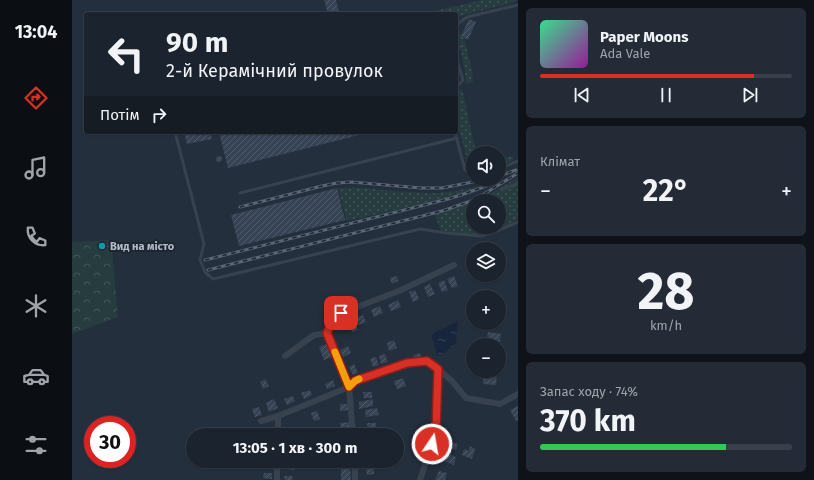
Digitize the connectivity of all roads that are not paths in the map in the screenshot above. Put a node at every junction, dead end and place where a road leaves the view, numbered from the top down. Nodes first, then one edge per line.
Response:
1 (518, 5) edge
2 (458, 25) edge
3 (458, 63) edge
4 (458, 86) edge
5 (176, 134) edge
6 (456, 134) edge
7 (457, 138) junction
8 (518, 161) edge
9 (506, 166) edge
10 (466, 171) edge
11 (518, 184) edge
12 (501, 189) dead end
13 (240, 193) dead end
14 (518, 222) edge
15 (454, 265) dead end
16 (327, 333) junction
17 (284, 356) dead end
18 (438, 369) junction
19 (349, 387) junction
20 (518, 394) edge
21 (278, 416) junction
22 (261, 421) dead end
23 (278, 428) edge
24 (352, 428) edge
25 (278, 468) edge
26 (355, 468) edge
27 (277, 480) edge
28 (355, 480) edge
29 (420, 480) edge

1 - 2 lane
3 - 4 lane
5 - 14 lane
6 - 7 lane
7 - 10 lane
7 - 13 lane
8 - 9 lane
11 - 12 lane
15 - 16 street
16 - 17 street
16 - 19 street
18 - 19 street
18 - 20 street
18 - 29 street
19 - 21 street
19 - 24 street
21 - 22 street
21 - 23 street
25 - 27 street
26 - 28 street

